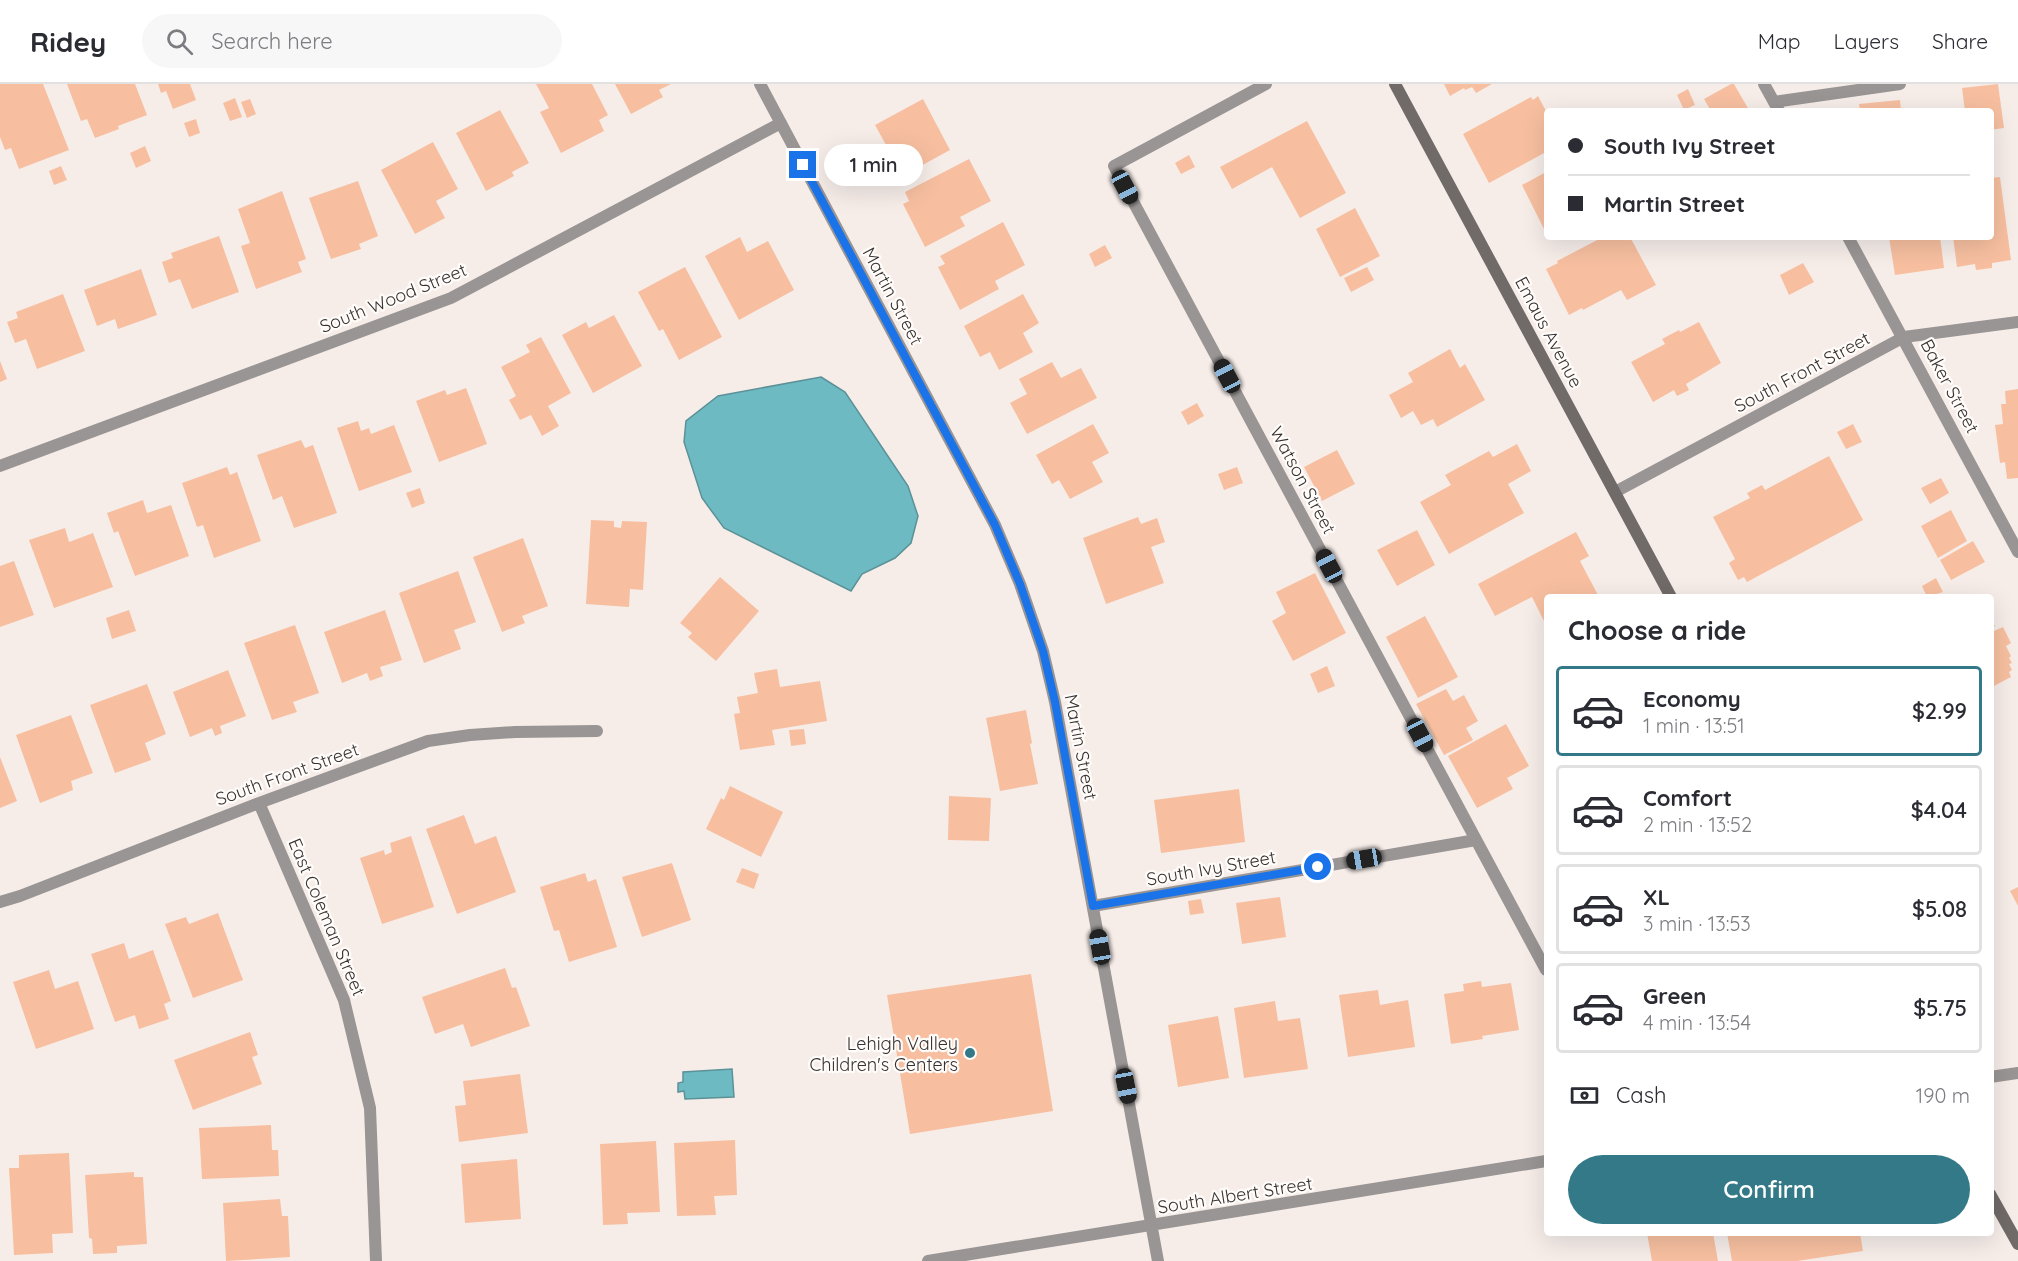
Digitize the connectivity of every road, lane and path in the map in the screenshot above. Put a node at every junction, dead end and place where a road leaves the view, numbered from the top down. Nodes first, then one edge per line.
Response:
1 (760, 84) edge
2 (1266, 84) edge
3 (1395, 84) edge
4 (1764, 84) edge
5 (1900, 84) edge
6 (1776, 106) edge
7 (781, 123) junction
8 (1850, 240) edge
9 (2018, 322) edge
10 (1904, 337) junction
11 (0, 466) edge
12 (1615, 492) junction
13 (2018, 552) edge
14 (1669, 594) edge
15 (597, 731) dead end
16 (259, 803) junction
17 (1476, 840) junction
18 (0, 902) edge
19 (1093, 906) junction
20 (1544, 966) edge
21 (2018, 1073) edge
22 (1994, 1076) edge
23 (1544, 1161) edge
24 (1994, 1201) edge
25 (1152, 1226) junction
26 (2018, 1244) edge
27 (376, 1261) edge
28 (928, 1261) edge
29 (1158, 1261) edge

1 - 7 street, Martin Street
2 - 17 street, Watson Street
3 - 12 main road, Emaus Avenue
4 - 6 street
5 - 6 street
7 - 11 street, South Wood Street
7 - 19 street, Martin Street
8 - 10 street, Baker Street
9 - 10 street, South Front Street
10 - 12 street, South Front Street
10 - 13 street, Baker Street
12 - 14 main road, Emaus Avenue
15 - 16 street, South Front Street
16 - 18 street, South Front Street
16 - 27 street, East Coleman Street
17 - 19 street, South Ivy Street
17 - 20 street, Watson Street
19 - 25 street, Martin Street
21 - 22 street
23 - 25 street, South Albert Street
24 - 26 main road
25 - 28 street, South Albert Street
25 - 29 street, Martin Street

